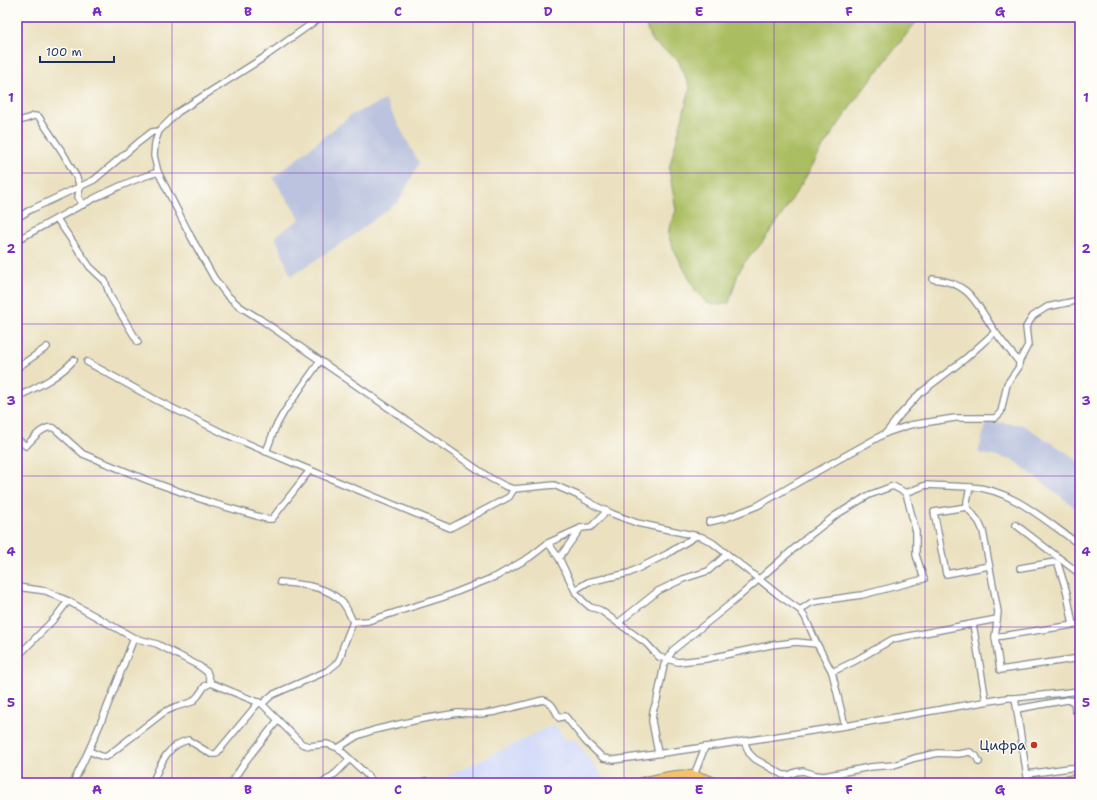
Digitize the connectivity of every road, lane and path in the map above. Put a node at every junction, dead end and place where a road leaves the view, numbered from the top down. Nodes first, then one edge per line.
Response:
1 (321, 17) edge
2 (17, 122) edge
3 (159, 131) junction
4 (158, 172) junction
5 (80, 187) junction
6 (83, 205) junction
7 (17, 218) edge
8 (57, 219) junction
9 (17, 240) edge
10 (933, 279) dead end
11 (1080, 300) edge
12 (995, 332) junction
13 (138, 342) dead end
14 (47, 347) dead end
15 (74, 360) dead end
16 (320, 361) junction
17 (87, 362) dead end
18 (1019, 362) junction
19 (17, 368) edge
20 (17, 397) edge
21 (886, 433) junction
22 (17, 439) edge
23 (266, 452) junction
24 (310, 470) junction
25 (970, 487) junction
26 (514, 488) junction
27 (906, 493) junction
28 (967, 507) junction
29 (607, 511) junction
30 (709, 522) dead end
31 (1016, 525) dead end
32 (581, 528) junction
33 (696, 536) junction
34 (548, 543) junction
35 (1080, 545) edge
36 (728, 554) junction
37 (559, 558) junction
38 (989, 566) junction
39 (1020, 568) dead end
40 (1080, 574) edge
41 (759, 580) junction
42 (280, 582) dead end
43 (17, 587) edge
44 (575, 590) junction
45 (68, 601) junction
46 (800, 610) junction
47 (998, 619) junction
48 (353, 622) junction
49 (618, 623) junction
50 (973, 624) junction
51 (1080, 624) edge
52 (1073, 625) junction
53 (995, 637) junction
54 (134, 638) junction
55 (817, 644) junction
56 (17, 657) edge
57 (1080, 658) edge
58 (667, 659) junction
59 (832, 672) junction
60 (211, 683) junction
61 (1080, 691) edge
62 (1015, 698) junction
63 (986, 701) junction
64 (261, 703) junction
65 (1017, 709) junction
66 (1075, 710) dead end
67 (278, 720) junction
68 (845, 726) junction
69 (744, 741) junction
70 (705, 747) junction
71 (338, 748) junction
72 (89, 751) junction
73 (658, 753) junction
74 (350, 759) junction
75 (979, 762) dead end
76 (1080, 772) edge
77 (691, 774) junction
78 (1027, 774) junction
79 (17, 778) edge
80 (1080, 778) edge
81 (21, 783) edge
82 (73, 783) edge
83 (152, 783) edge
84 (231, 783) edge
85 (323, 783) edge
86 (374, 783) edge
87 (638, 783) edge
88 (716, 783) edge
89 (1028, 783) edge
90 (1050, 783) edge

1 - 3 street
2 - 5 street
3 - 4 street
3 - 5 street
4 - 6 street
4 - 16 street
5 - 6 street
5 - 7 street
6 - 8 street
8 - 9 street
8 - 13 street
10 - 12 street
11 - 18 street
12 - 18 street
12 - 21 street
14 - 19 street
15 - 20 street
16 - 23 street
16 - 26 street
17 - 23 street
18 - 21 street
21 - 30 street
22 - 24 street
23 - 24 street
24 - 26 street
25 - 27 street
25 - 28 street
25 - 35 street
26 - 29 street
27 - 41 street
27 - 46 street
28 - 38 street
28 - 38 street
29 - 32 street
29 - 33 street
31 - 40 street
32 - 34 street
32 - 37 street
33 - 36 street
33 - 44 street
34 - 37 street
34 - 48 street
36 - 41 street
36 - 49 street
37 - 44 street
38 - 47 street
39 - 52 street
41 - 46 street
41 - 58 street
42 - 48 street
43 - 45 street
44 - 49 street
45 - 54 street
45 - 56 street
46 - 55 street
47 - 50 street
47 - 53 street
48 - 64 street
49 - 58 street
50 - 59 street
50 - 63 street
51 - 52 street
52 - 53 street
53 - 57 street
54 - 60 street
54 - 72 street
55 - 58 street
55 - 59 street
58 - 73 street
59 - 68 street
60 - 64 street
60 - 72 street
61 - 62 street
62 - 63 street
62 - 65 street
63 - 68 street
64 - 67 street
64 - 83 street
65 - 66 street
65 - 78 street
67 - 71 street
67 - 84 street
68 - 69 street
69 - 70 street
69 - 75 street
70 - 73 street
70 - 77 street
71 - 73 street
71 - 74 street
72 - 82 street
74 - 85 street
74 - 86 street
76 - 78 street
77 - 87 highway
77 - 88 highway
78 - 89 street
79 - 81 street
80 - 90 highway

